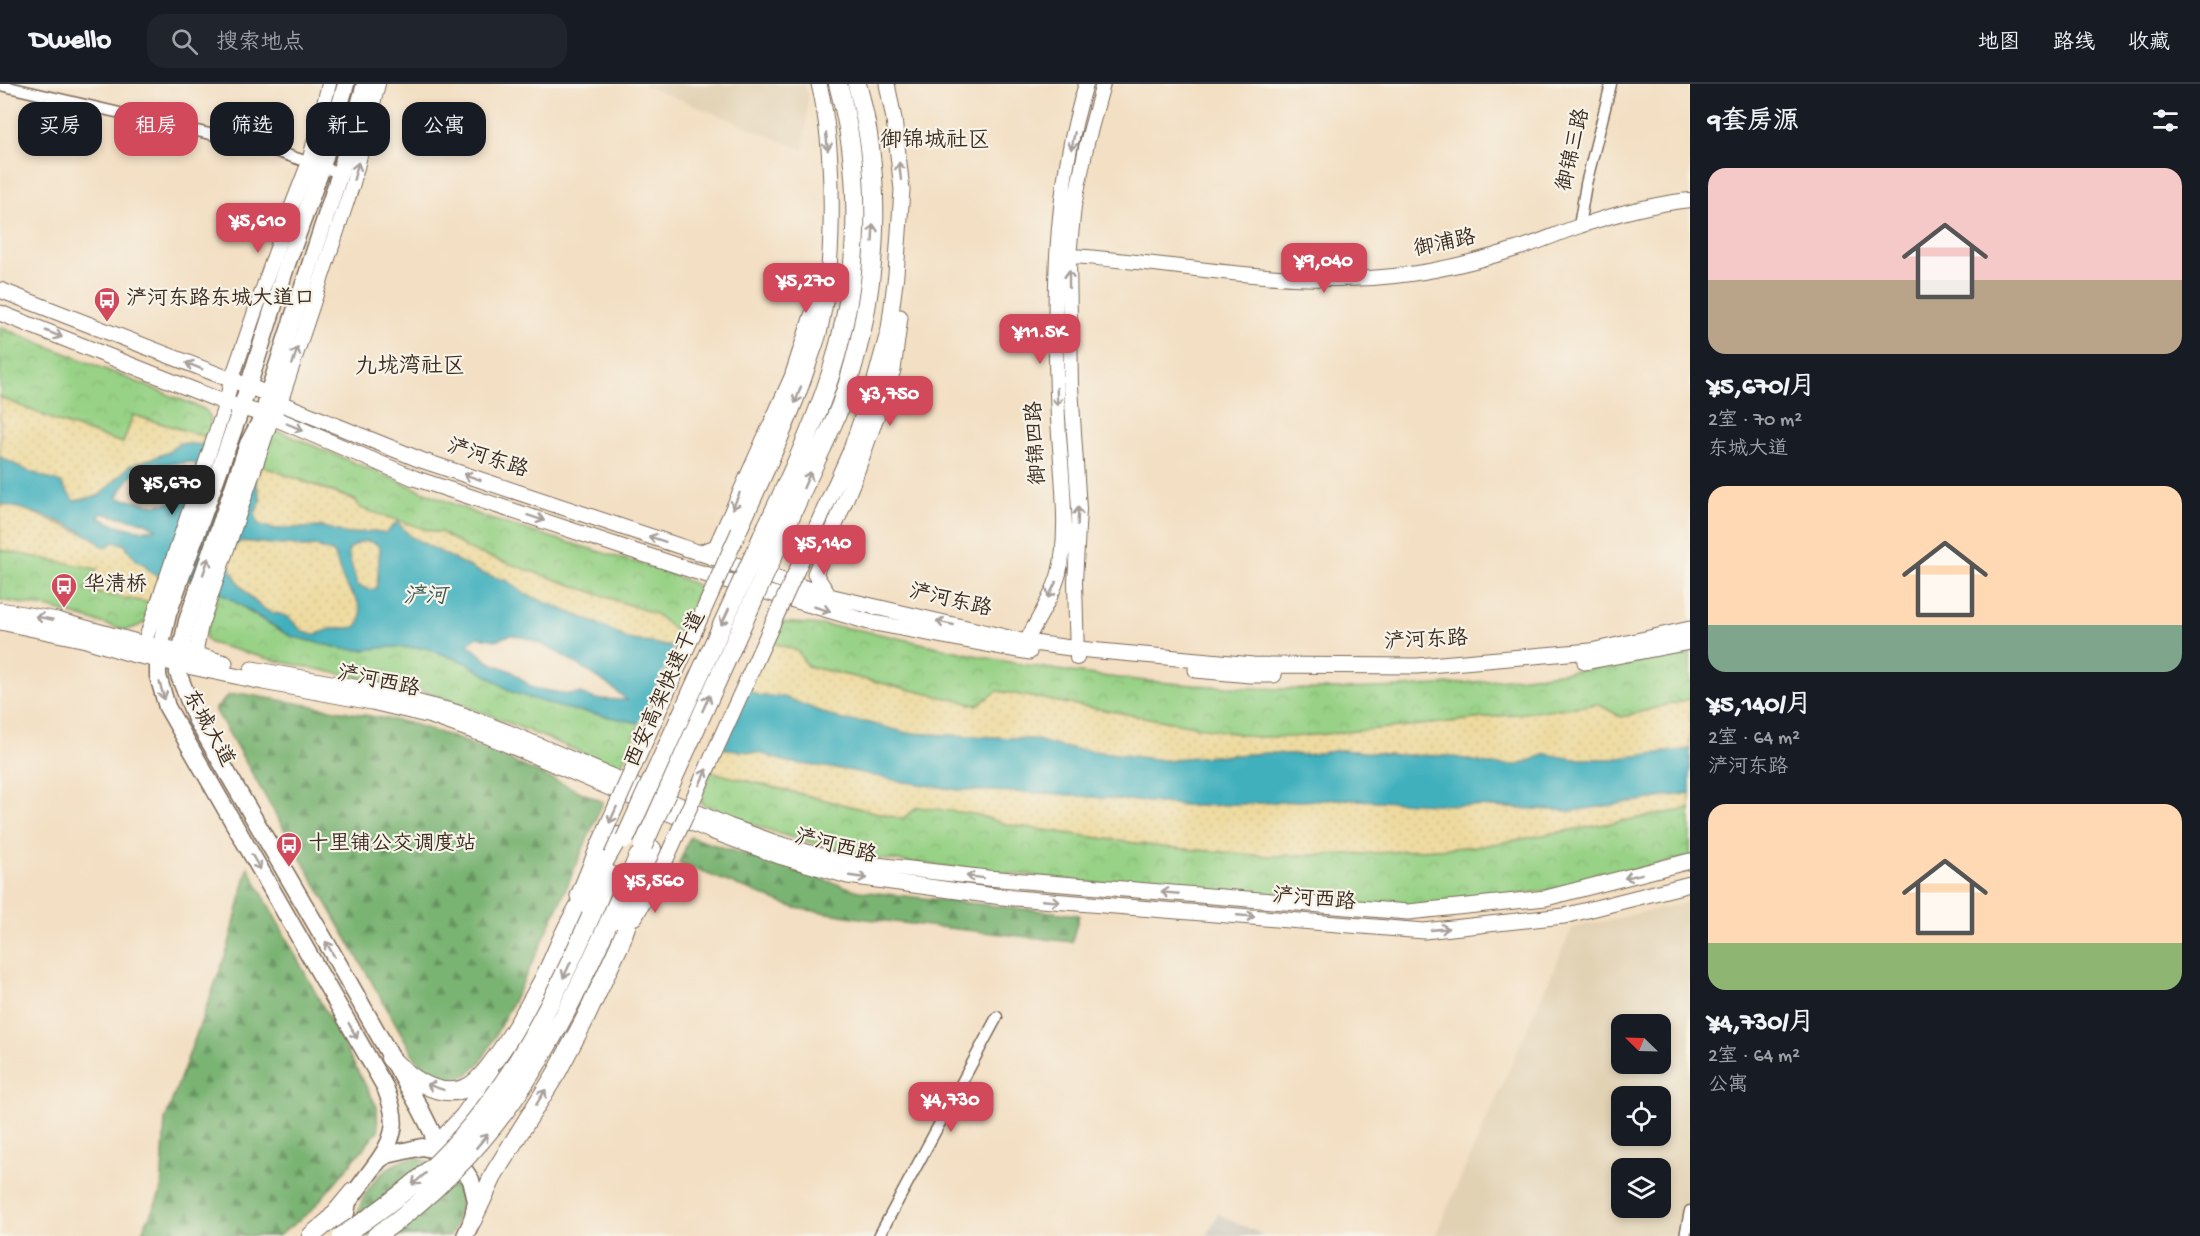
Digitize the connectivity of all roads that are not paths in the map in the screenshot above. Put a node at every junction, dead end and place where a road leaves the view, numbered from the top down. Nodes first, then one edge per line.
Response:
1 (329, 84) edge
2 (346, 84) edge
3 (365, 84) edge
4 (378, 84) edge
5 (819, 84) edge
6 (838, 84) edge
7 (857, 84) edge
8 (887, 84) edge
9 (1086, 84) edge
10 (1103, 84) edge
11 (1611, 84) edge
12 (0, 85) edge
13 (316, 165) junction
14 (340, 173) junction
15 (1690, 200) edge
16 (831, 208) junction
17 (1579, 226) junction
18 (1063, 255) junction
19 (897, 262) junction
20 (0, 290) edge
21 (0, 313) edge
22 (231, 381) junction
23 (249, 387) junction
24 (234, 404) junction
25 (271, 407) junction
26 (775, 530) junction
27 (698, 553) junction
28 (829, 596) junction
29 (0, 610) edge
30 (163, 611) junction
31 (0, 622) edge
32 (1690, 629) edge
33 (1690, 642) edge
34 (144, 644) junction
35 (1024, 646) junction
36 (160, 652) junction
37 (1077, 654) junction
38 (185, 657) junction
39 (622, 838) junction
40 (647, 848) junction
41 (1690, 861) edge
42 (1690, 884) edge
43 (568, 926) junction
44 (620, 944) junction
45 (542, 983) junction
46 (997, 1017) dead end
47 (390, 1058) junction
48 (434, 1149) junction
49 (379, 1160) junction
50 (353, 1192) junction
51 (1690, 1211) edge
52 (469, 1228) edge
53 (311, 1236) edge
54 (342, 1236) edge
55 (347, 1236) edge
56 (376, 1236) edge
57 (880, 1236) edge
58 (1685, 1236) edge

1 - 13 street
2 - 13 main road, 东城大道
3 - 14 main road, 东城大道
25 -> 4 street
5 -> 16 main road
6 - 26 highway, 西安高架快速干道
26 -> 7 highway, 西安高架快速干道
19 -> 8 main road
9 -> 18 street, 御锦四路
10 - 18 street, 御锦四路
11 - 17 street, 御锦三路
12 - 13 street
13 - 14 street
13 - 22 street
13 - 23 main road, 东城大道
14 - 25 main road, 东城大道
15 - 17 street, 御浦路
16 -> 27 main road
16 -> 43 main road, bridge
17 - 18 street, 御浦路
18 -> 35 street, 御锦四路
37 -> 18 street, 御锦四路
19 - 28 main road
44 -> 19 main road, bridge
22 -> 20 main road, 浐河东路
21 -> 24 main road, 浐河东路
22 - 23 main road, 浐河东路
22 - 24 street
23 - 24 main road, 东城大道
23 - 25 main road, 浐河东路
24 - 25 main road, 浐河东路
24 - 30 main road, 东城大道
27 -> 25 main road, 浐河东路
25 -> 35 main road, 浐河东路
38 -> 25 main road, 东城大道
26 -> 39 highway, 西安高架快速干道, bridge
40 -> 26 highway, 西安高架快速干道, bridge
27 - 28 main road, 浐河东路
35 -> 28 main road, 浐河东路
34 -> 29 main road, 浐河西路
30 - 34 street
30 - 36 main road, 东城大道
31 - 36 main road, 浐河西路
32 - 37 main road, 浐河东路
33 - 37 main road, 浐河东路
34 - 36 main road, 浐河西路
35 - 37 main road, 浐河东路
36 - 38 main road, 浐河西路
36 -> 49 main road, 东城大道
41 -> 38 main road, 浐河西路
38 -> 42 main road, 浐河西路
47 -> 38 main road, 东城大道
39 - 43 highway
39 -> 54 highway, 西安高架快速干道, bridge
40 - 44 highway
56 -> 40 highway, 西安高架快速干道, bridge
43 - 45 highway
52 -> 44 highway
45 -> 47 highway
45 - 48 highway
46 - 57 street
47 - 48 main road, 东城大道
48 - 49 main road
48 - 52 main road
49 - 50 main road, 东城大道
50 - 53 highway
50 - 55 main road
51 - 58 street

